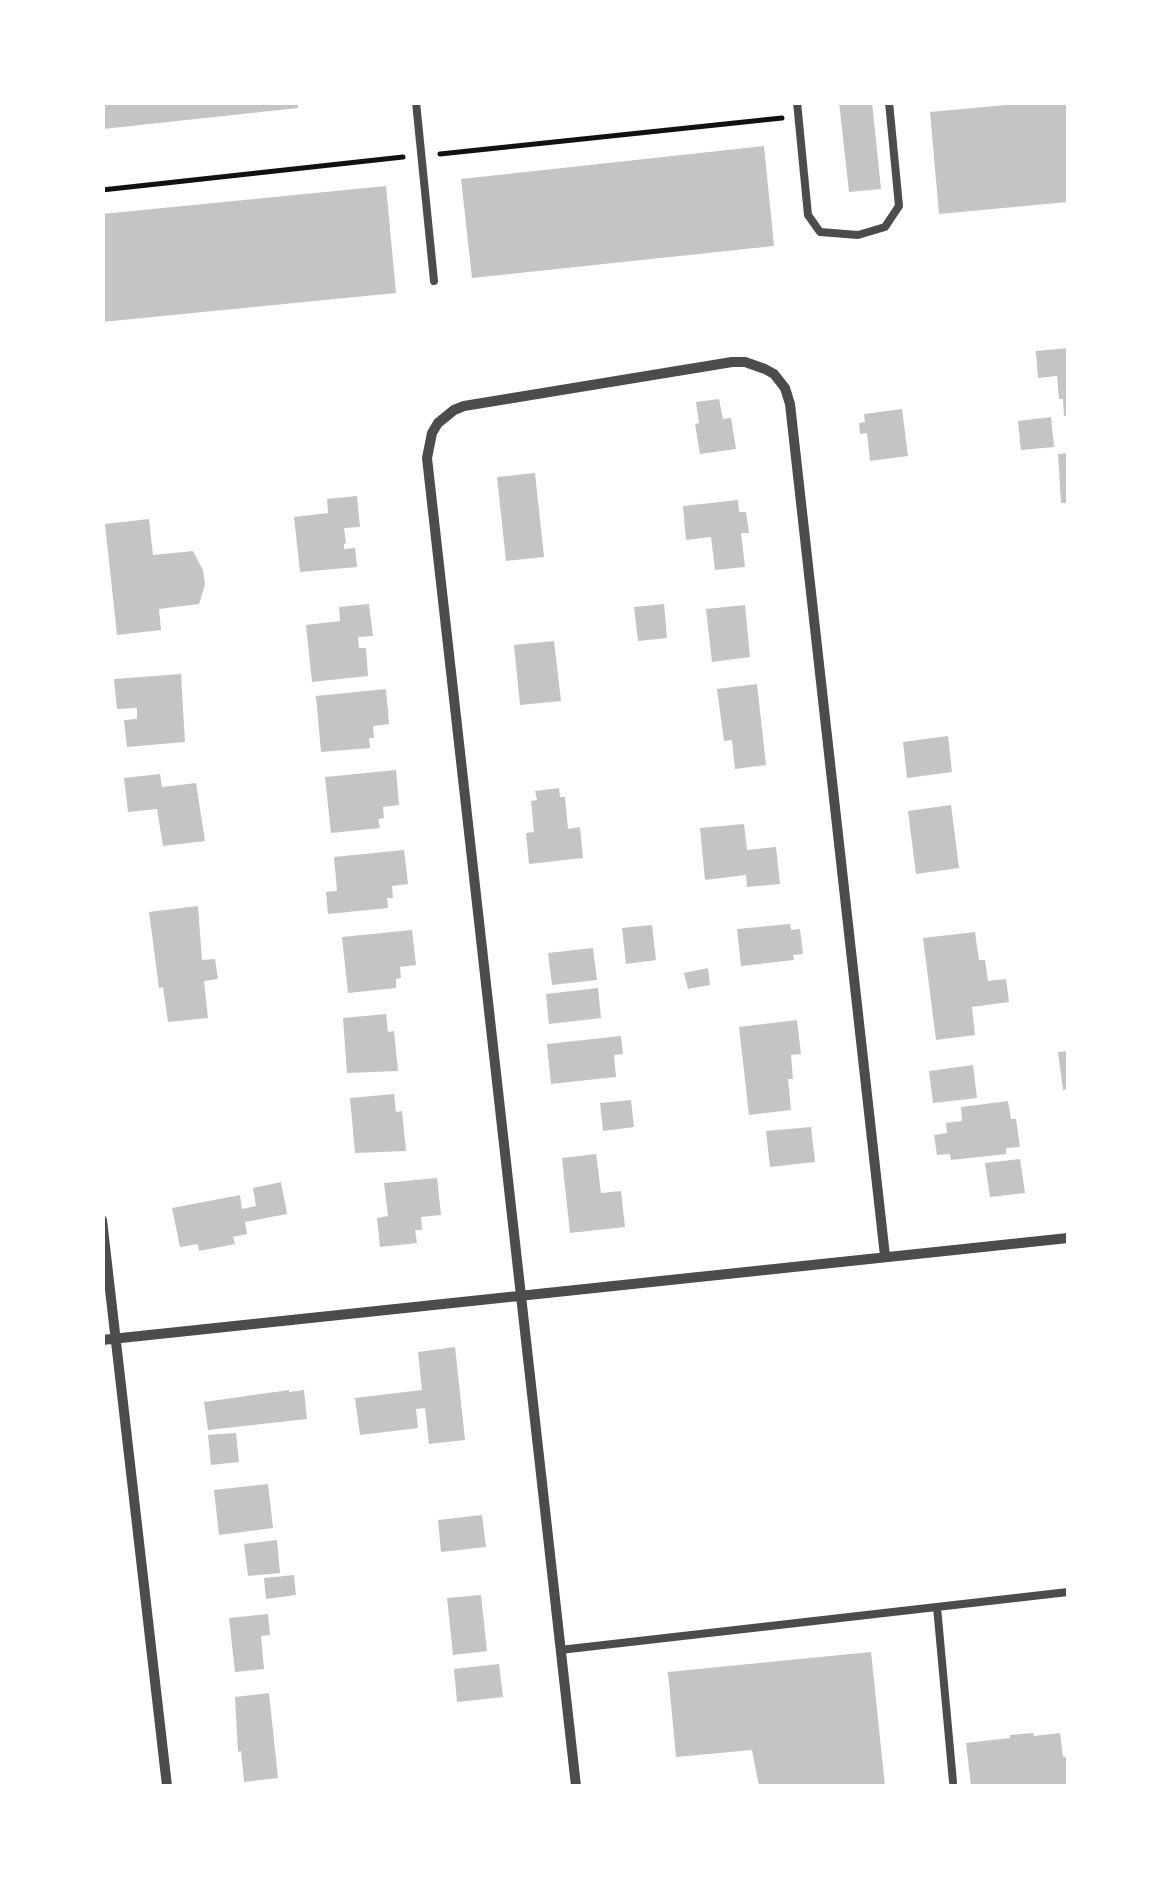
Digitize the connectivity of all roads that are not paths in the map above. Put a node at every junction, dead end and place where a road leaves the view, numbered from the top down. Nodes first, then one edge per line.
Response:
1 (416, 102) edge
2 (798, 102) edge
3 (889, 102) edge
4 (434, 281) dead end
5 (102, 1220) edge
6 (1068, 1238) edge
7 (885, 1256) junction
8 (521, 1294) junction
9 (116, 1338) junction
10 (102, 1340) edge
11 (1068, 1592) edge
12 (937, 1607) junction
13 (560, 1650) junction
14 (953, 1782) dead end
15 (167, 1786) edge
16 (576, 1786) edge

1 - 4 lane
2 - 3 lane
5 - 9 street
6 - 7 street
7 - 8 street
7 - 8 street
8 - 9 street
8 - 13 street
9 - 10 street
9 - 15 street
11 - 12 lane
12 - 13 lane
12 - 14 lane
13 - 16 street

